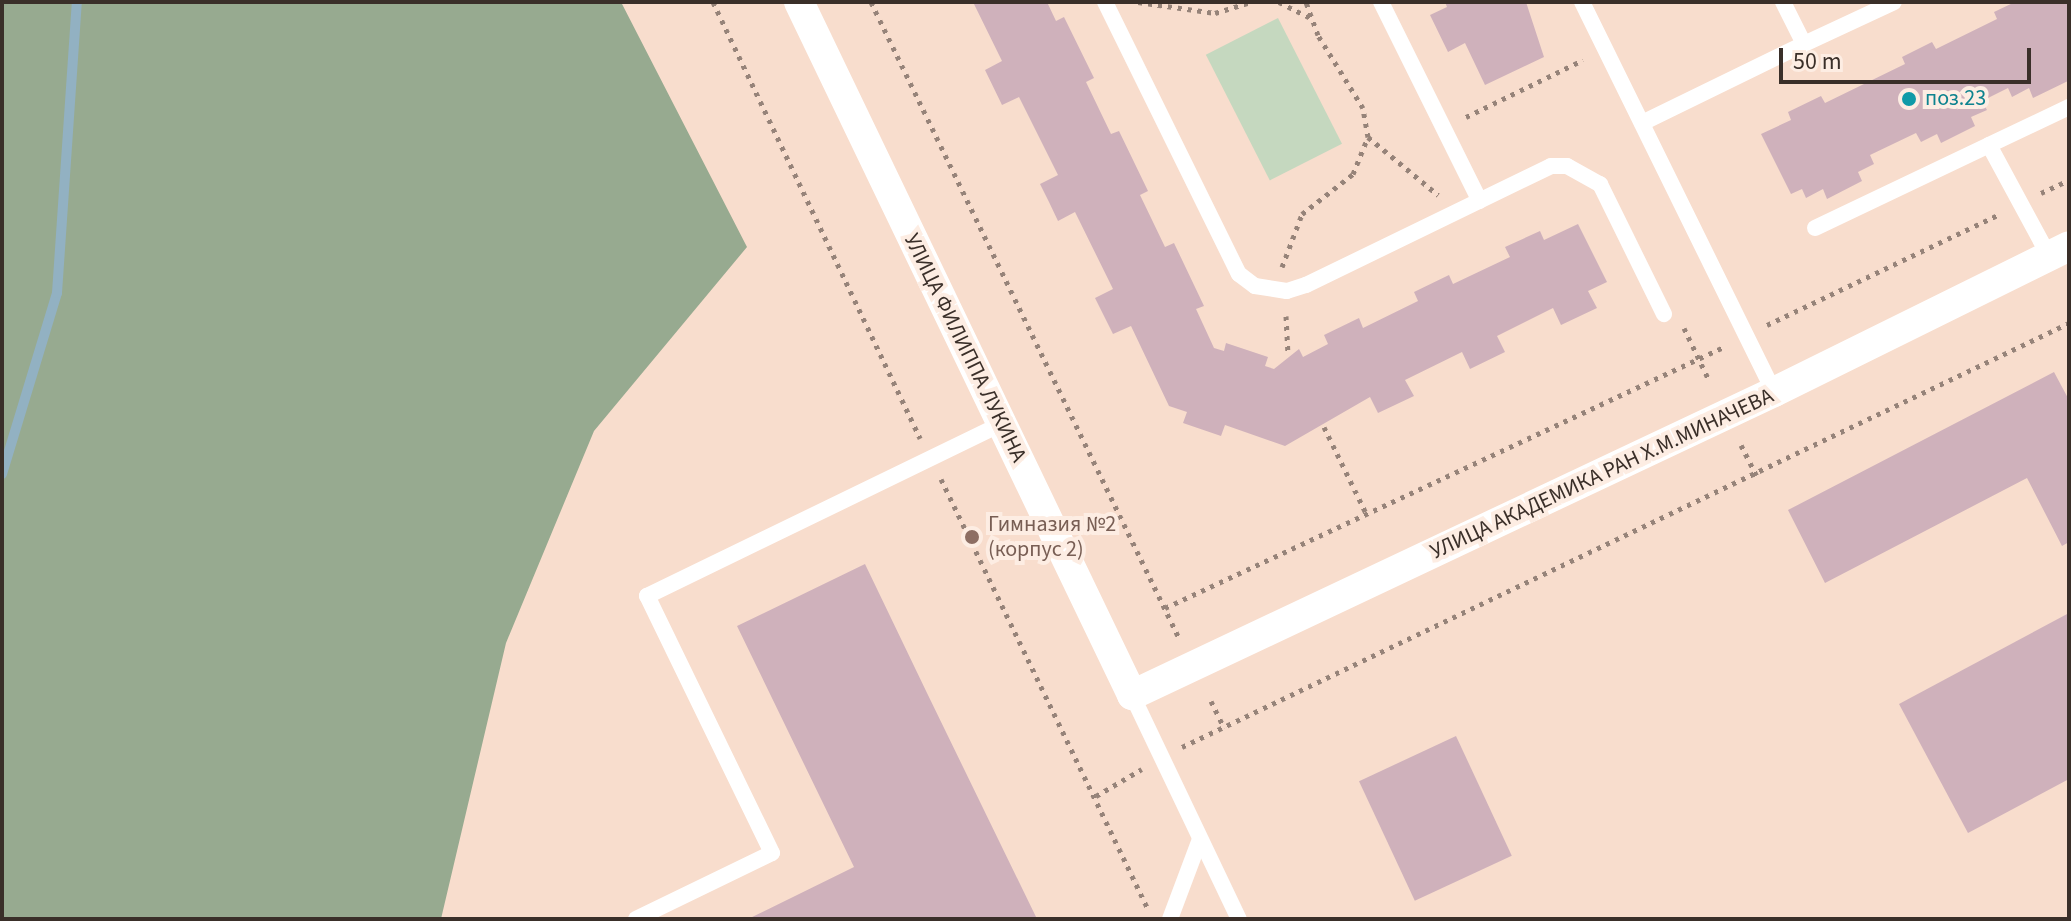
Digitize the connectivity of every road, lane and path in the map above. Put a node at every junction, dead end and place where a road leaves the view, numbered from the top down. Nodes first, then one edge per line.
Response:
1 (799, 2) edge
2 (871, 2) edge
3 (1105, 2) edge
4 (1138, 2) edge
5 (1251, 2) edge
6 (1279, 2) edge
7 (1306, 2) edge
8 (1381, 2) edge
9 (1582, 2) edge
10 (1783, 2) edge
11 (1894, 2) edge
12 (1311, 19) junction
13 (1804, 44) junction
14 (1605, 49) junction
15 (2069, 107) edge
16 (1642, 123) junction
17 (1443, 128) junction
18 (1368, 137) junction
19 (1989, 145) junction
20 (2069, 180) edge
21 (1472, 204) junction
22 (2019, 205) junction
23 (1815, 228) dead end
24 (2059, 251) edge
25 (1280, 291) junction
26 (1664, 314) dead end
27 (1680, 322) dead end
28 (2069, 323) edge
29 (1747, 335) junction
30 (1288, 355) dead end
31 (1699, 361) junction
32 (1708, 378) dead end
33 (1774, 392) junction
34 (1002, 424) junction
35 (1324, 427) dead end
36 (1741, 445) dead end
37 (1756, 475) junction
38 (1366, 513) junction
39 (1165, 608) junction
40 (1183, 645) dead end
41 (1132, 695) junction
42 (1211, 701) dead end
43 (1224, 728) junction
44 (1161, 757) junction
45 (1096, 796) dead end
46 (1200, 839) junction
47 (636, 919) edge
48 (1170, 919) edge
49 (1239, 919) edge

1 - 34 street, УЛИЦА ФИЛИППА ЛУКИНА
2 - 39 path
3 - 25 lane
4 - 5 path
6 - 12 path
7 - 12 path
8 - 17 lane
9 - 14 lane
10 - 13 lane
11 - 13 lane
12 - 18 path
13 - 16 lane
14 - 16 lane
14 - 17 path
15 - 19 lane
16 - 29 lane
17 - 21 lane
18 - 21 path
18 - 25 path
19 - 22 lane
19 - 23 lane
20 - 22 path
21 - 25 lane
21 - 26 lane
22 - 24 lane
22 - 29 path
24 - 33 street, УЛИЦА АКАДЕМИКА РАН Х.М.МИНАЧЕВА
25 - 30 path
27 - 31 path
28 - 37 path
29 - 31 path
29 - 33 lane
31 - 32 path
31 - 38 path
33 - 41 street, УЛИЦА АКАДЕМИКА РАН Х.М.МИНАЧЕВА
34 - 41 street, УЛИЦА ФИЛИППА ЛУКИНА
34 - 47 lane
35 - 38 path
36 - 37 path
37 - 43 path
38 - 39 path
39 - 40 path
41 - 44 lane
42 - 43 path
43 - 44 path
44 - 45 path
44 - 46 lane
46 - 48 lane
46 - 49 lane

